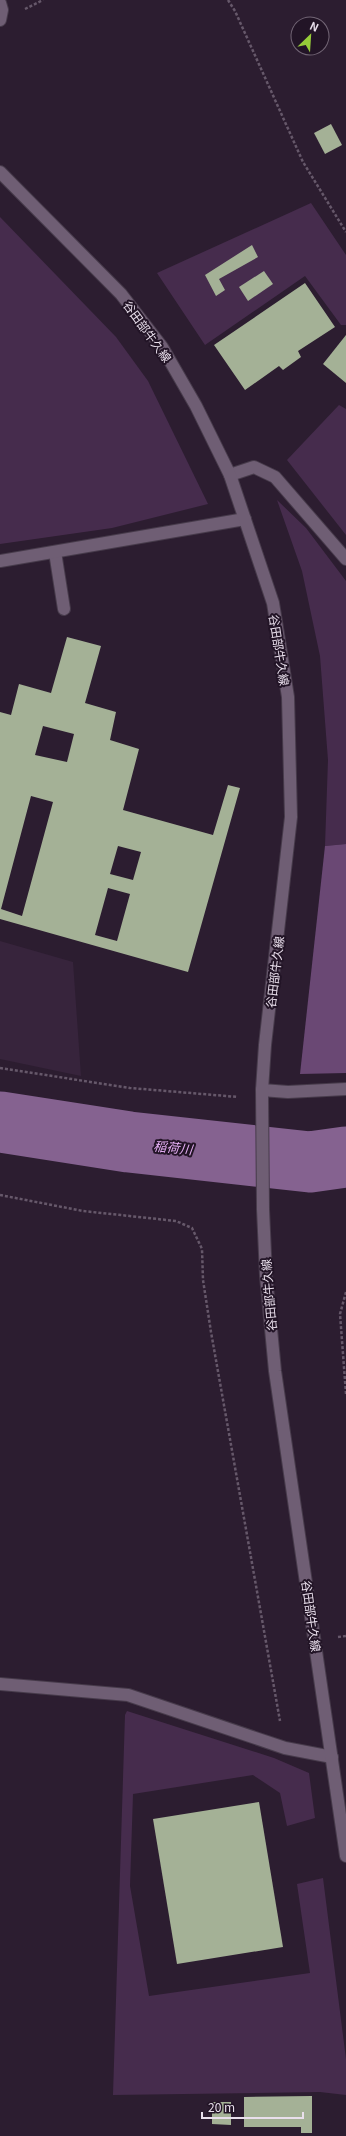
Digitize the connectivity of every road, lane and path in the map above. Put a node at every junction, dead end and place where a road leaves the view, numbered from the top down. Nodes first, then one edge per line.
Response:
1 (228, 0) edge
2 (0, 2) edge
3 (0, 20) edge
4 (0, 172) edge
5 (346, 232) edge
6 (230, 475) junction
7 (245, 519) junction
8 (55, 552) junction
9 (346, 559) edge
10 (0, 561) edge
11 (64, 609) dead end
12 (0, 1068) edge
13 (346, 1089) edge
14 (262, 1098) junction
15 (0, 1195) edge
16 (346, 1292) edge
17 (346, 1394) edge
18 (0, 1684) edge
19 (285, 1748) junction
20 (332, 1757) junction
21 (342, 1793) edge
22 (346, 1856) edge

1 - 5 path
2 - 3 main road
4 - 6 main road, 谷田部牛久線
6 - 7 main road, 谷田部牛久線
6 - 9 main road
7 - 8 main road
7 - 14 main road, 谷田部牛久線
8 - 10 main road
8 - 11 main road
12 - 14 path
13 - 14 main road
14 - 20 main road, 谷田部牛久線
15 - 19 path
16 - 17 path
18 - 19 main road
19 - 20 main road
20 - 21 main road, 谷田部牛久線
21 - 22 main road, 谷田部牛久線

